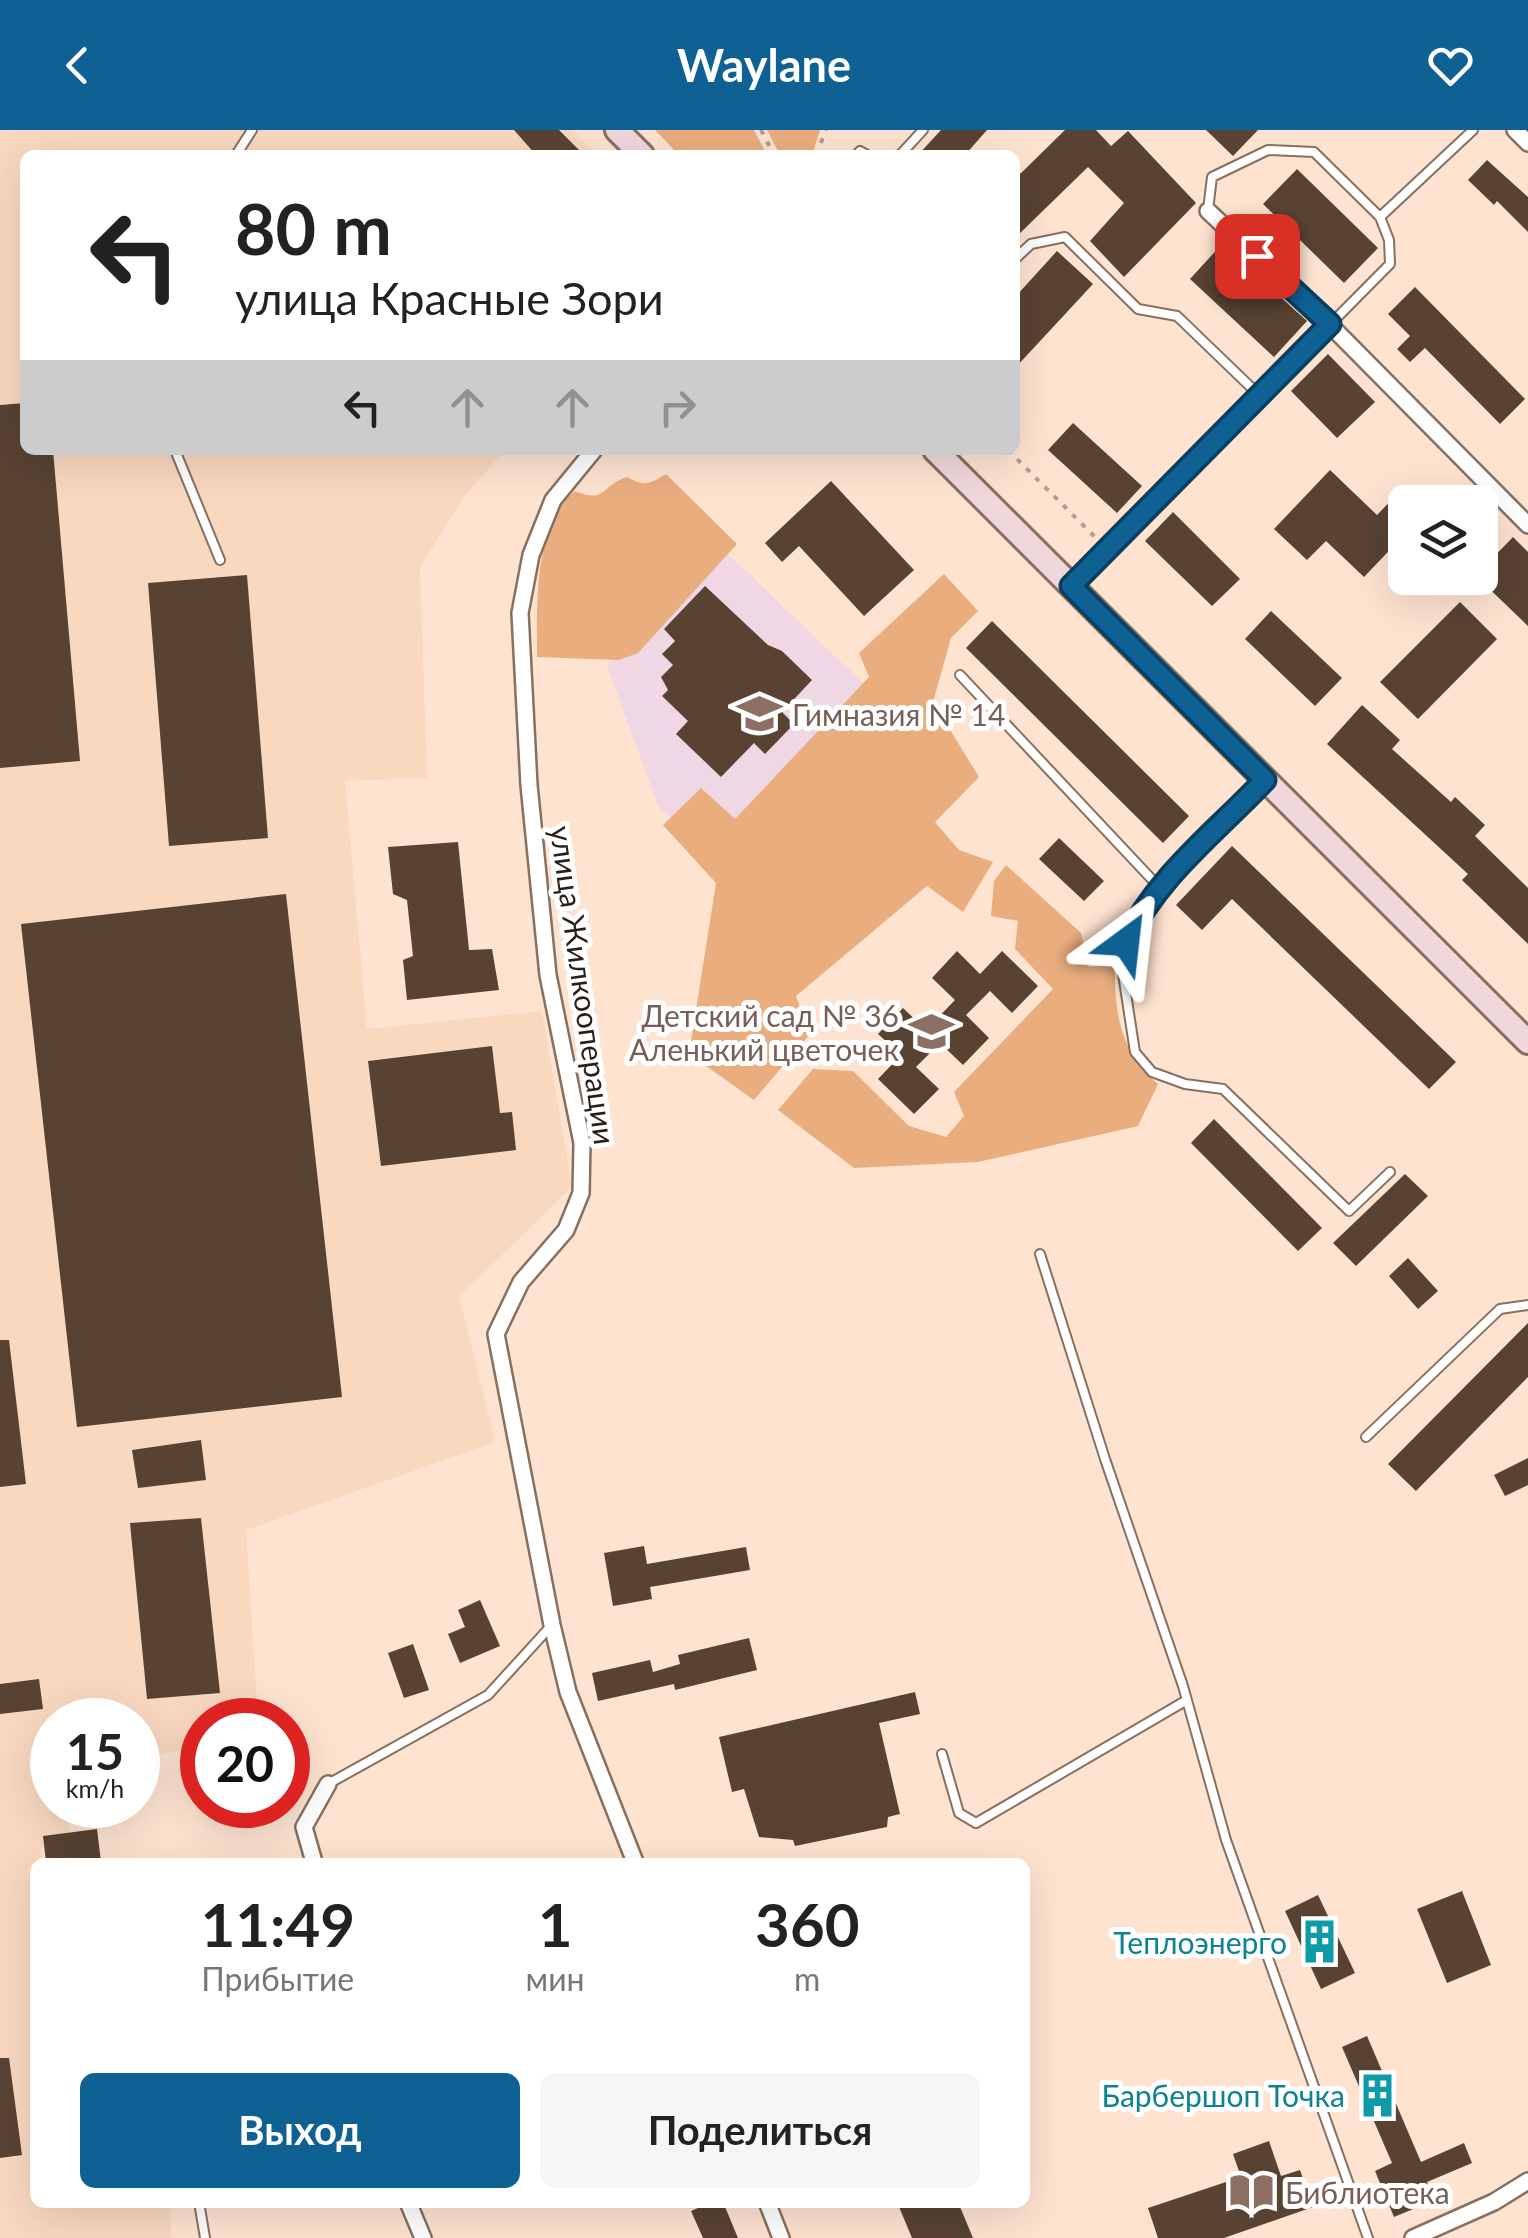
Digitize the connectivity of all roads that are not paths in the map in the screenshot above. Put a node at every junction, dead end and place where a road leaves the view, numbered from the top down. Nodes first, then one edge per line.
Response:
1 (617, 130) edge
2 (923, 130) edge
3 (1473, 130) edge
4 (1516, 130) edge
5 (1528, 143) edge
6 (637, 150) edge
7 (905, 150) edge
8 (1208, 211) joint
9 (1380, 217) junction
10 (1020, 255) edge
11 (1330, 324) junction
12 (1260, 396) junction
13 (178, 455) edge
14 (590, 455) edge
15 (940, 455) edge
16 (1528, 525) edge
17 (220, 560) dead end
18 (1071, 586) junction
19 (960, 676) dead end
20 (1265, 780) junction
21 (1159, 888) junction
22 (1528, 1042) edge
23 (1390, 1172) dead end
24 (1040, 1254) dead end
25 (1528, 1305) edge
26 (1366, 1437) dead end
27 (552, 1626) junction
28 (1187, 1700) junction
29 (942, 1754) dead end
30 (328, 1784) joint
31 (313, 1858) edge
32 (633, 1858) edge
33 (1528, 2181) edge
34 (200, 2208) edge
35 (410, 2208) edge
36 (769, 2208) edge
37 (205, 2238) edge
38 (422, 2238) edge
39 (781, 2238) edge
40 (1368, 2238) edge
41 (1413, 2238) edge

1 - 6 main road
2 - 7 lane
3 - 9 lane
4 - 5 street
8 - 9 lane
8 - 11 street
9 - 11 lane
10 - 12 lane
11 - 12 lane
11 - 16 street
12 - 18 lane
13 - 17 lane
14 - 27 street, улица Жилкооперации
15 - 18 main road
18 - 20 main road
19 - 21 lane
20 - 21 lane
20 - 22 main road
21 - 23 lane
24 - 28 lane
25 - 26 lane
27 - 30 lane
27 - 32 street, улица Жилкооперации
28 - 29 lane
28 - 40 lane
30 - 31 street
33 - 41 street
34 - 37 lane
35 - 38 street
36 - 39 street

